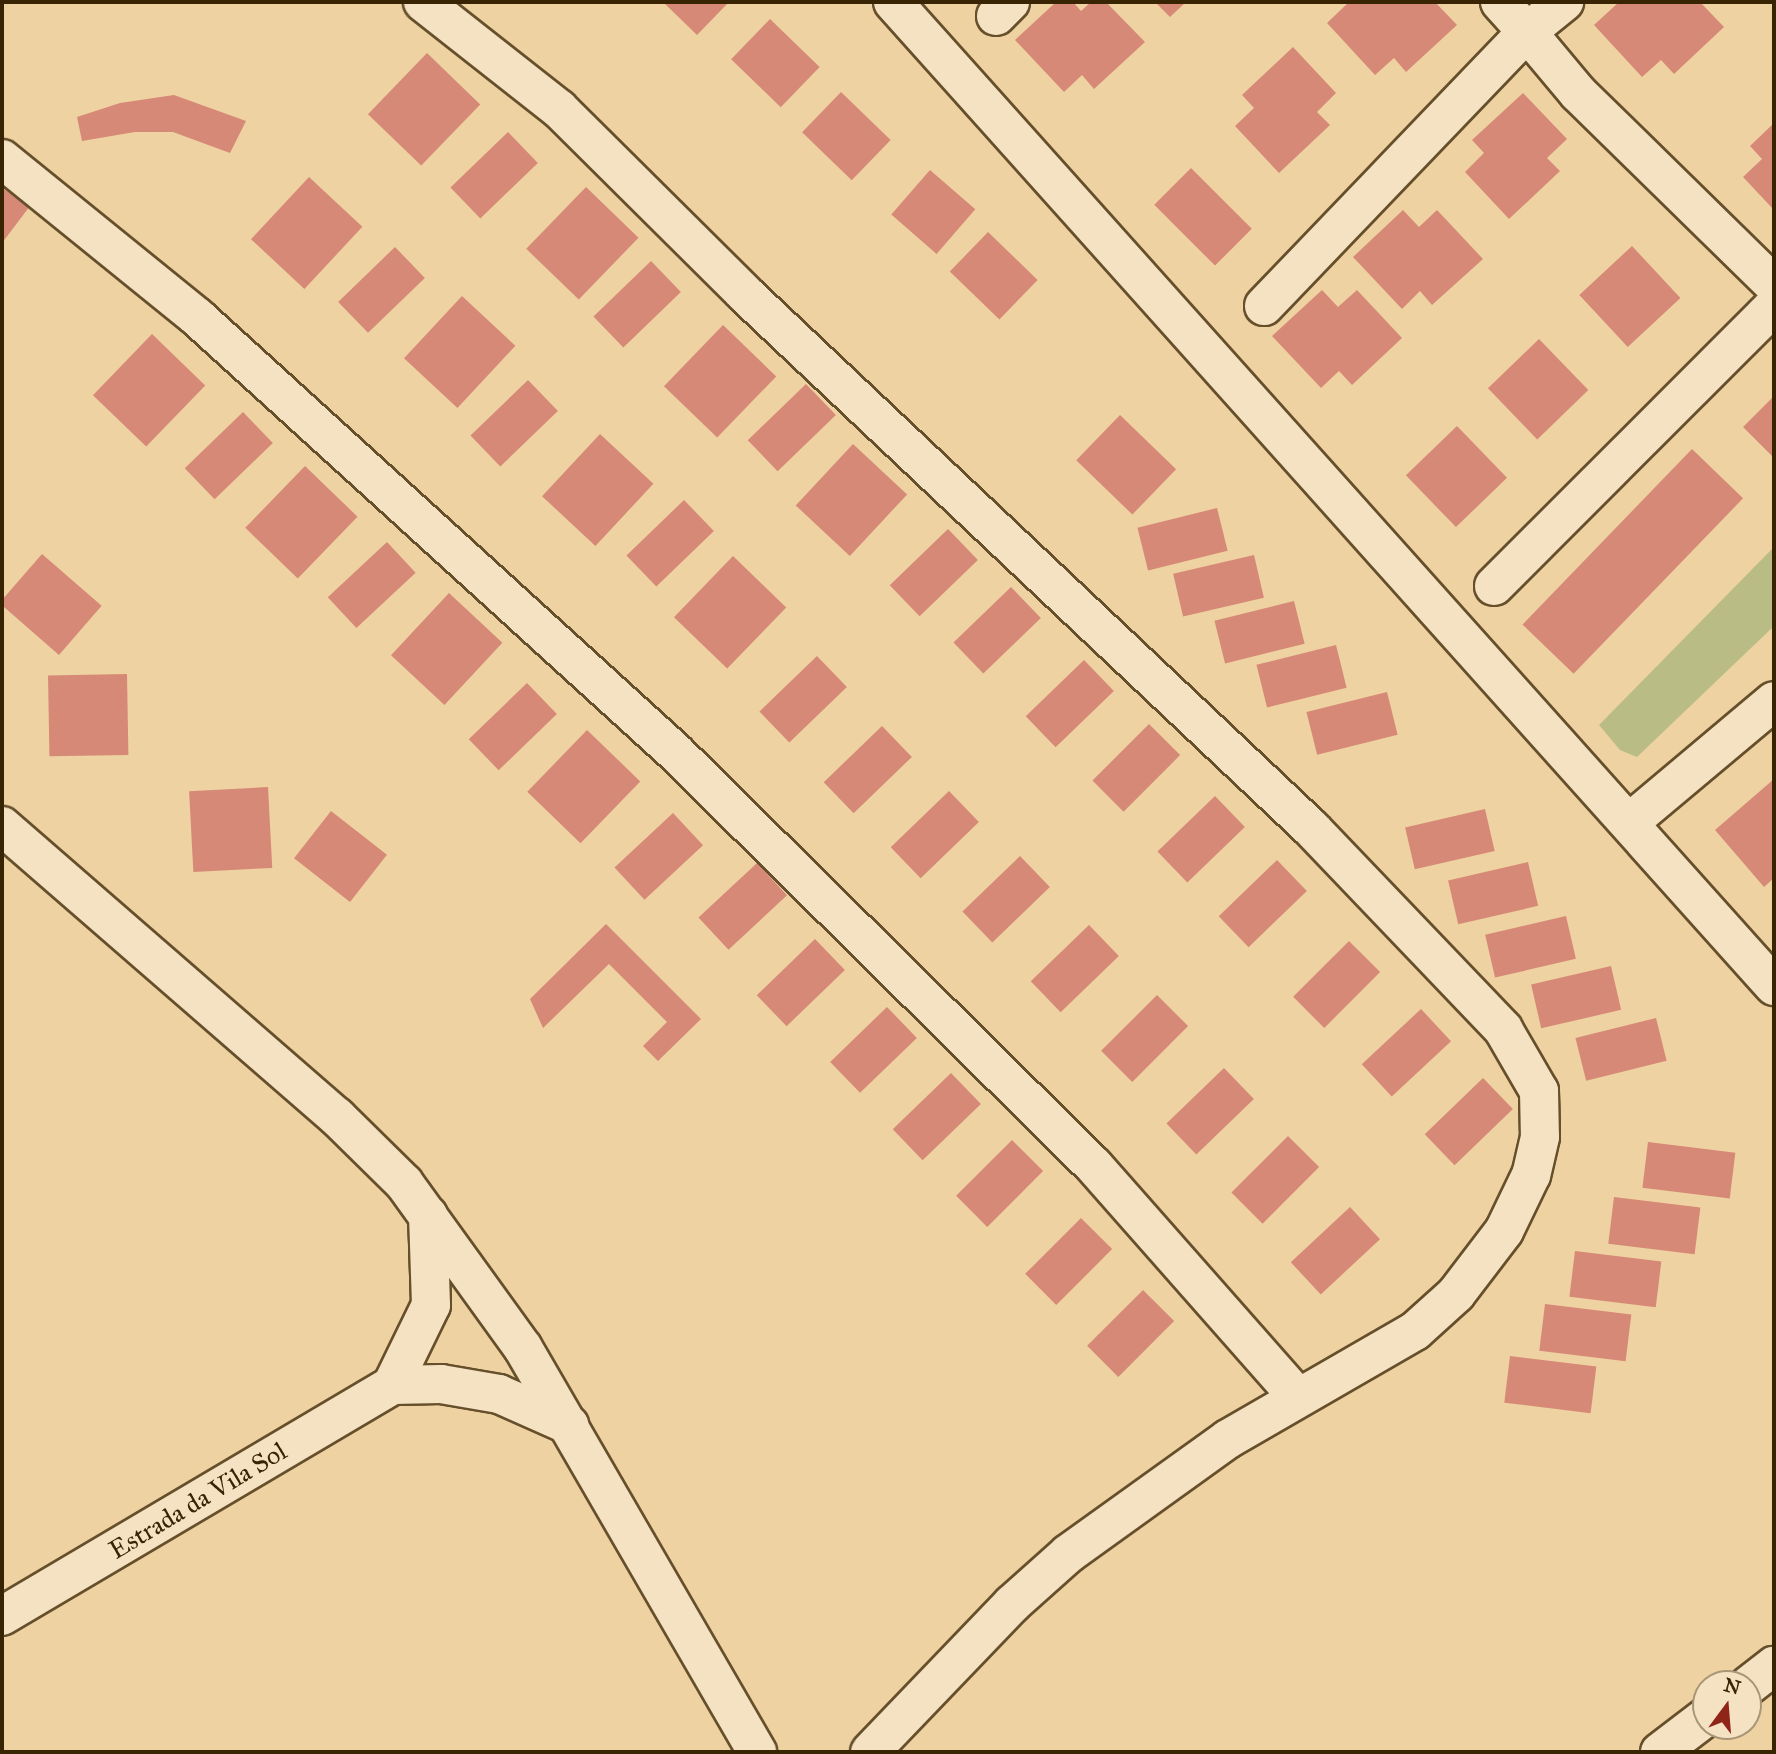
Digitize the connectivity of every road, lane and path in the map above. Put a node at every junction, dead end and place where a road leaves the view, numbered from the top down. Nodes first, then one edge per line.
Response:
1 (423, 2) edge
2 (894, 2) edge
3 (1500, 2) edge
4 (1564, 2) edge
5 (1527, 32) junction
6 (2, 159) edge
7 (1774, 285) edge
8 (1264, 306) dead end
9 (1774, 306) edge
10 (1494, 586) dead end
11 (1774, 701) edge
12 (1630, 822) junction
13 (2, 826) edge
14 (1774, 986) edge
15 (428, 1215) junction
16 (392, 1385) junction
17 (1297, 1396) junction
18 (569, 1425) junction
19 (2, 1616) edge
20 (1692, 1728) edge
21 (757, 1752) edge
22 (870, 1752) edge
23 (1660, 1752) edge

1 - 17 street
2 - 12 street
3 - 5 street
4 - 5 street
5 - 7 street
5 - 8 street
6 - 17 street
9 - 10 street
11 - 12 street
12 - 14 street
13 - 15 street
15 - 16 street
15 - 18 street
16 - 18 street, Estrada da Vila Sol
16 - 19 street, Estrada da Vila Sol
17 - 22 street
18 - 21 street
20 - 23 street

